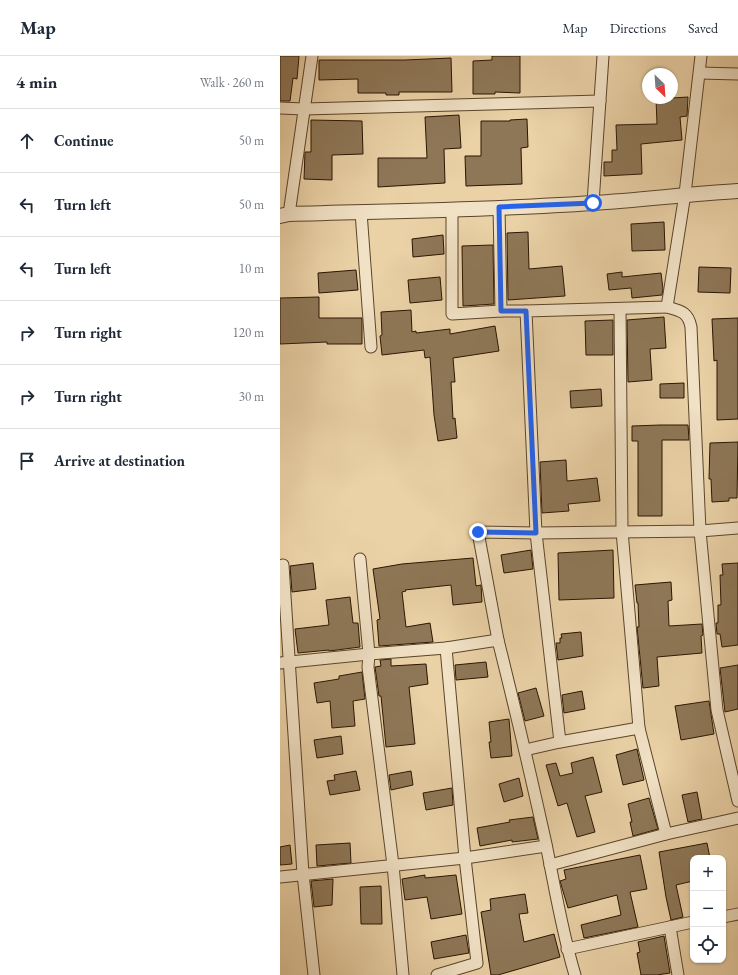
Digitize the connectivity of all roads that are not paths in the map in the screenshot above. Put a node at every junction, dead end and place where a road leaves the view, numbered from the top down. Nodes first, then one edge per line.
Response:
1 (312, 56) edge
2 (602, 56) edge
3 (701, 56) edge
4 (700, 73) junction
5 (738, 74) edge
6 (600, 101) junction
7 (280, 108) edge
8 (304, 109) junction
9 (738, 191) edge
10 (684, 194) junction
11 (593, 203) junction
12 (499, 207) junction
13 (452, 210) junction
14 (362, 212) junction
15 (285, 215) edge
16 (667, 307) junction
17 (620, 309) junction
18 (501, 311) junction
19 (526, 311) junction
20 (371, 347) dead end
21 (738, 528) edge
22 (622, 531) junction
23 (700, 531) junction
24 (536, 533) junction
25 (360, 559) dead end
26 (283, 566) dead end
27 (498, 640) junction
28 (446, 648) junction
29 (369, 654) junction
30 (285, 663) edge
31 (639, 728) junction
32 (560, 742) junction
33 (525, 750) junction
34 (738, 801) edge
35 (738, 818) edge
36 (666, 834) junction
37 (546, 846) junction
38 (465, 858) junction
39 (393, 865) junction
40 (550, 865) junction
41 (303, 874) junction
42 (280, 877) edge
43 (738, 914) edge
44 (726, 916) edge
45 (690, 923) edge
46 (670, 927) junction
47 (567, 949) junction
48 (314, 975) edge
49 (403, 975) edge
50 (437, 975) edge
51 (574, 975) edge
52 (678, 975) edge

1 - 8 street
2 - 6 street
3 - 4 street
4 - 5 street
4 - 10 street
6 - 8 street
6 - 11 street
7 - 8 street
8 - 15 street
9 - 10 street
10 - 11 street
10 - 16 street
11 - 12 street
12 - 13 street
12 - 18 street
13 - 14 street
13 - 18 street
14 - 15 street
14 - 20 street
16 - 17 street
16 - 23 street
17 - 19 street
17 - 22 street
18 - 19 street
19 - 24 street
21 - 23 street
22 - 23 street
22 - 24 street
22 - 31 street
23 - 34 street
24 - 27 street
24 - 32 street
25 - 29 street
26 - 30 street
27 - 28 street
27 - 33 street
28 - 29 street
28 - 38 street
29 - 30 street
29 - 39 street
30 - 41 street
31 - 32 street
31 - 36 street
32 - 33 street
33 - 37 street
35 - 36 street
36 - 40 street
37 - 38 street
37 - 40 street
38 - 39 street
38 - 50 street
39 - 41 street
39 - 49 street
40 - 47 street
41 - 42 street
41 - 48 street
43 - 44 street
45 - 46 street
46 - 47 street
46 - 52 street
47 - 51 street

